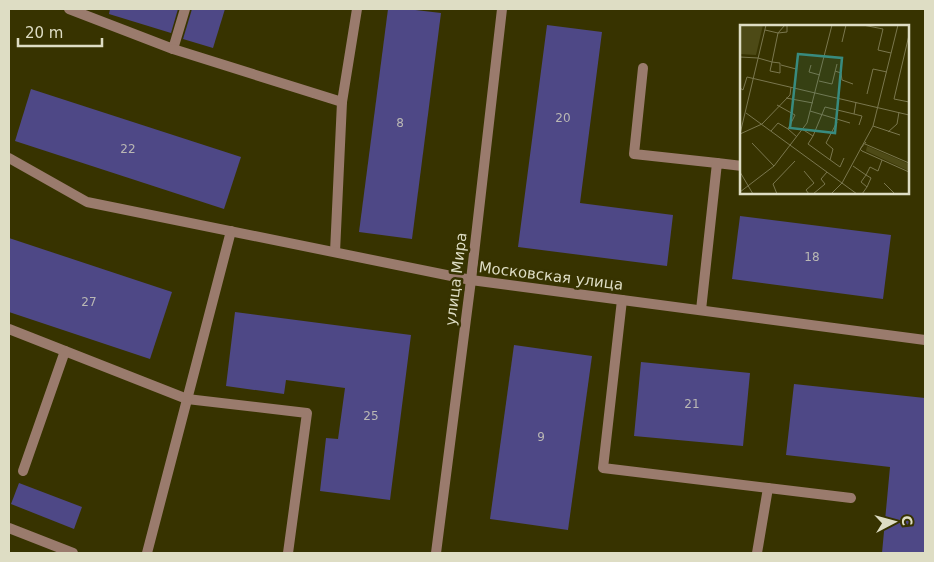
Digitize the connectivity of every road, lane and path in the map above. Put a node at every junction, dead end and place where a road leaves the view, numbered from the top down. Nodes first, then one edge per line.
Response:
1 (69, 9) edge
2 (185, 9) edge
3 (357, 9) edge
4 (502, 9) edge
5 (173, 49) junction
6 (643, 68) dead end
7 (342, 102) junction
8 (9, 158) edge
9 (717, 163) junction
10 (740, 166) edge
11 (231, 232) junction
12 (335, 252) junction
13 (471, 280) junction
14 (622, 300) junction
15 (700, 310) junction
16 (9, 330) edge
17 (925, 340) edge
18 (64, 351) junction
19 (187, 399) junction
20 (23, 471) dead end
21 (768, 488) junction
22 (851, 498) dead end
23 (9, 528) edge
24 (73, 553) edge
25 (146, 553) edge
26 (288, 553) edge
27 (436, 553) edge
28 (757, 553) edge

1 - 5 street
2 - 5 street
3 - 7 street
4 - 13 street, улица Мира
5 - 7 street
6 - 9 street
7 - 12 street
8 - 11 street, Московская улица
9 - 10 street
9 - 15 street
11 - 12 street, Московская улица
11 - 19 street
12 - 13 street, Московская улица
13 - 14 street, Московская улица
13 - 27 street, улица Мира
14 - 15 street, Московская улица
14 - 21 street
15 - 17 street, Московская улица
16 - 18 street
18 - 19 street
18 - 20 street
19 - 25 street
19 - 26 street
21 - 22 street
21 - 28 street
23 - 24 street

